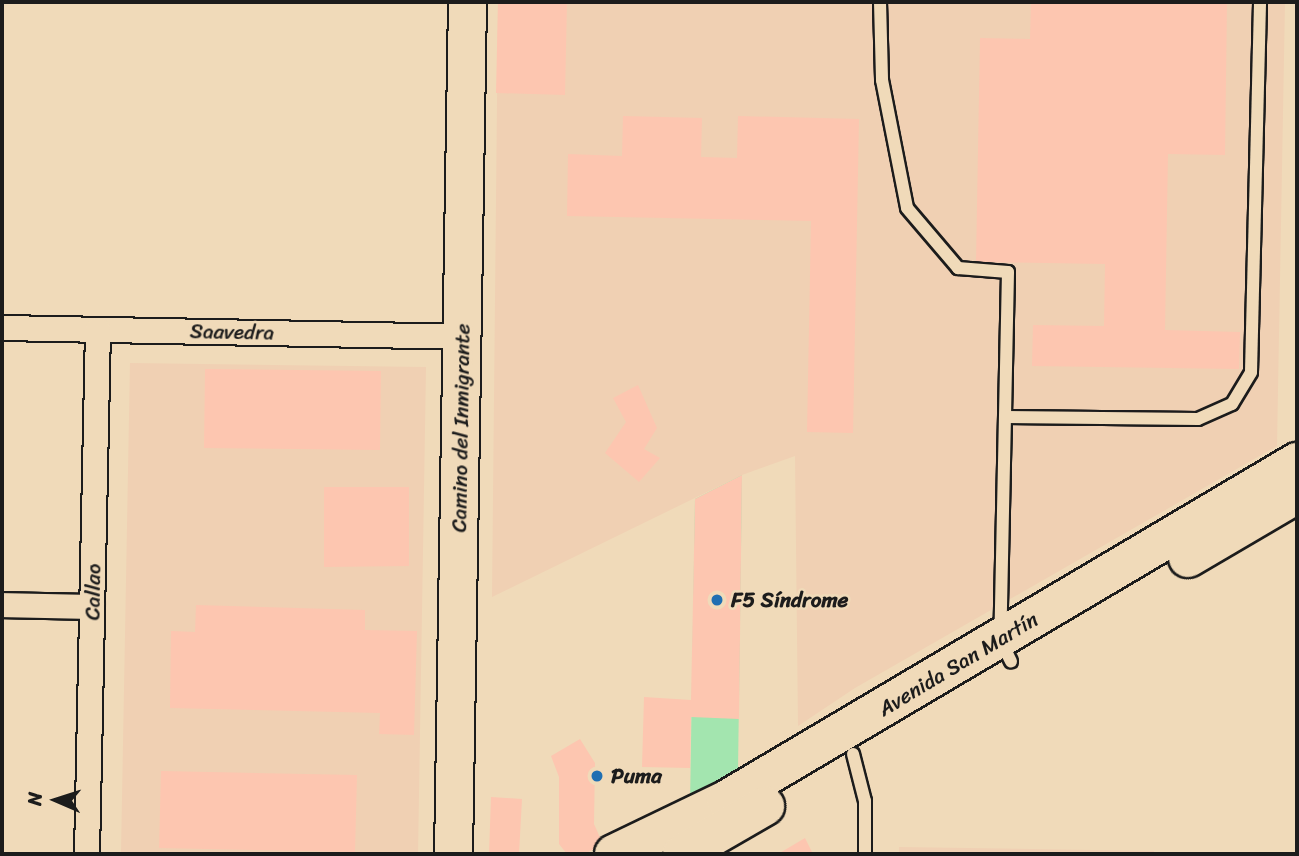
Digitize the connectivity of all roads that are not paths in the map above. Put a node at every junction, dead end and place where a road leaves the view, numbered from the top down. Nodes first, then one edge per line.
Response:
1 (467, 2) edge
2 (880, 2) edge
3 (1260, 2) edge
4 (2, 328) edge
5 (98, 330) junction
6 (462, 337) junction
7 (1006, 417) junction
8 (1297, 462) edge
9 (1297, 494) edge
10 (2, 605) edge
11 (92, 607) junction
12 (1006, 650) junction
13 (853, 754) junction
14 (656, 843) edge
15 (87, 854) edge
16 (453, 854) edge
17 (614, 854) edge
18 (682, 854) edge
19 (865, 854) edge

1 - 6 main road, Camino del Inmigrante
2 - 7 lane
3 - 7 lane
4 - 5 street, Saavedra
5 - 6 street, Saavedra
5 - 11 street, Callao
6 - 16 main road, Camino del Inmigrante
7 - 12 lane
8 - 12 main road, Avenida San Martín
9 - 12 main road, Avenida San Martín
10 - 11 street
11 - 15 street, Callao
12 - 13 main road, Avenida San Martín
12 - 14 main road, Avenida San Martín
13 - 18 main road, Avenida San Martín
13 - 19 lane
14 - 17 main road, Avenida San Martín

